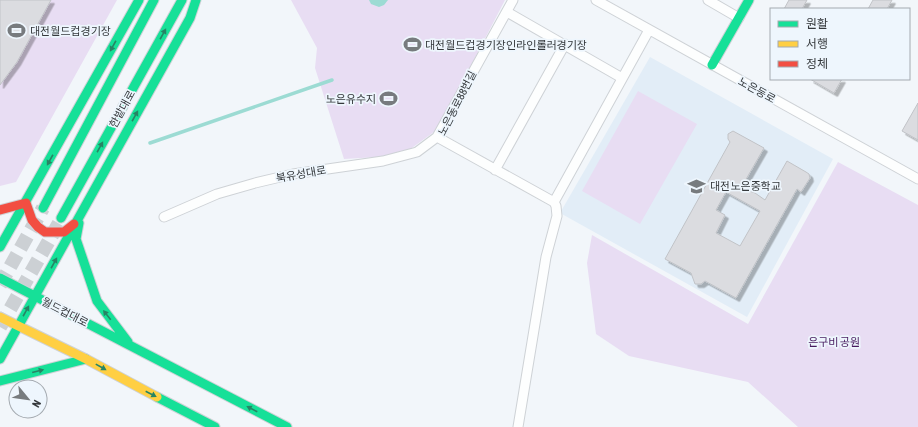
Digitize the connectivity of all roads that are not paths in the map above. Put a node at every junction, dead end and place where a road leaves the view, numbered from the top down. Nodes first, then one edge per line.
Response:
1 (139, 0) edge
2 (154, 0) edge
3 (182, 0) edge
4 (196, 0) edge
5 (513, 0) edge
6 (596, 0) edge
7 (708, 0) edge
8 (749, 0) edge
9 (507, 12) junction
10 (739, 18) junction
11 (649, 30) junction
12 (565, 44) junction
13 (712, 65) junction
14 (622, 78) junction
15 (437, 137) junction
16 (495, 170) junction
17 (918, 179) edge
18 (554, 202) junction
19 (26, 203) junction
20 (43, 208) tunnel mouth
21 (0, 210) edge
22 (82, 212) junction
23 (164, 217) dead end
24 (61, 218) tunnel mouth
25 (75, 223) junction
26 (0, 248) edge
27 (0, 278) edge
28 (34, 297) junction
29 (0, 317) edge
30 (18, 326) junction
31 (131, 346) junction
32 (0, 359) edge
33 (86, 359) junction
34 (0, 381) edge
35 (215, 427) edge
36 (287, 427) edge
37 (518, 427) edge

1 -> 19 main road
2 - 20 main road, 한밭대로
24 -> 3 main road, 한밭대로
22 -> 4 main road
5 - 9 street, 노은동로88번길
6 - 11 street, 노은동로
7 - 10 street
8 - 10 main road
9 - 12 street
9 - 15 street, 노은동로88번길
10 - 13 main road
11 - 13 street, 노은동로
11 - 14 street
12 - 14 street
12 - 16 street
13 - 17 street, 노은동로
14 - 18 street
15 - 16 street, 노은동로88번길
15 - 23 street, 북유성대로
16 - 18 street, 노은동로88번길
18 - 37 street
19 - 21 main road
19 - 25 main road
19 - 26 main road
22 - 25 main road
31 -> 22 main road
28 -> 25 main road
27 - 28 main road, 월드컵대로
30 -> 28 main road
28 - 31 main road, 월드컵대로
29 - 30 main road
30 - 32 main road
30 - 33 main road
36 -> 31 main road
34 -> 33 main road
33 -> 35 main road

